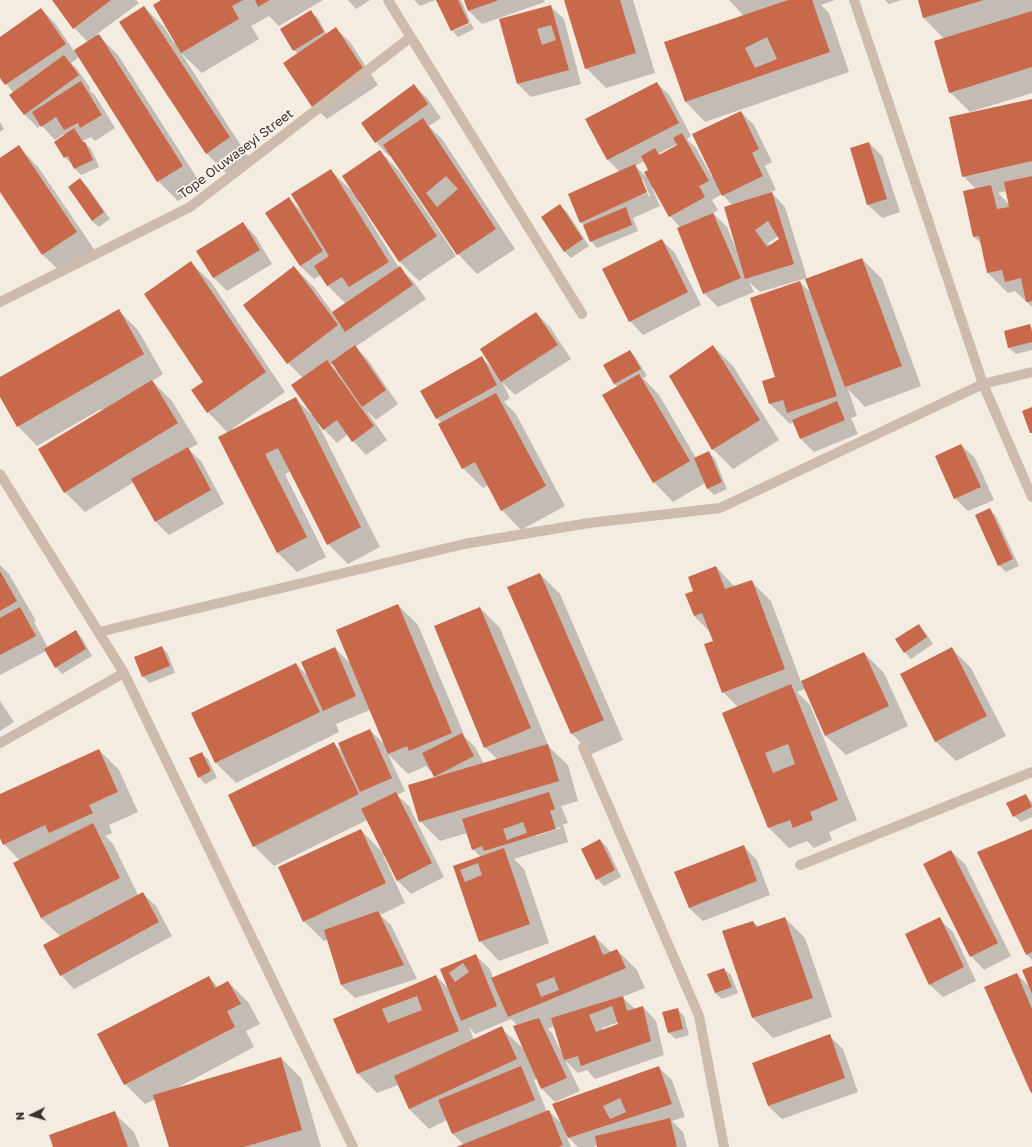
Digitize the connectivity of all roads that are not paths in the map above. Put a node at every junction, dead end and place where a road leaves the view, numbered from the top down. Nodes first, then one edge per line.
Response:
1 (388, 0) edge
2 (854, 0) edge
3 (411, 37) junction
4 (0, 302) edge
5 (582, 314) dead end
6 (1032, 372) edge
7 (983, 384) junction
8 (0, 474) edge
9 (1032, 498) edge
10 (99, 632) junction
11 (124, 673) junction
12 (0, 743) edge
13 (583, 747) dead end
14 (1032, 772) edge
15 (800, 865) dead end
16 (353, 1147) edge
17 (724, 1147) edge

1 - 3 street
2 - 7 street
3 - 4 street, Tope Oluwaseyi Street
3 - 5 street
6 - 7 street
7 - 9 street
7 - 10 street
8 - 10 street
10 - 11 street
11 - 12 street
11 - 16 street
13 - 17 street
14 - 15 street

